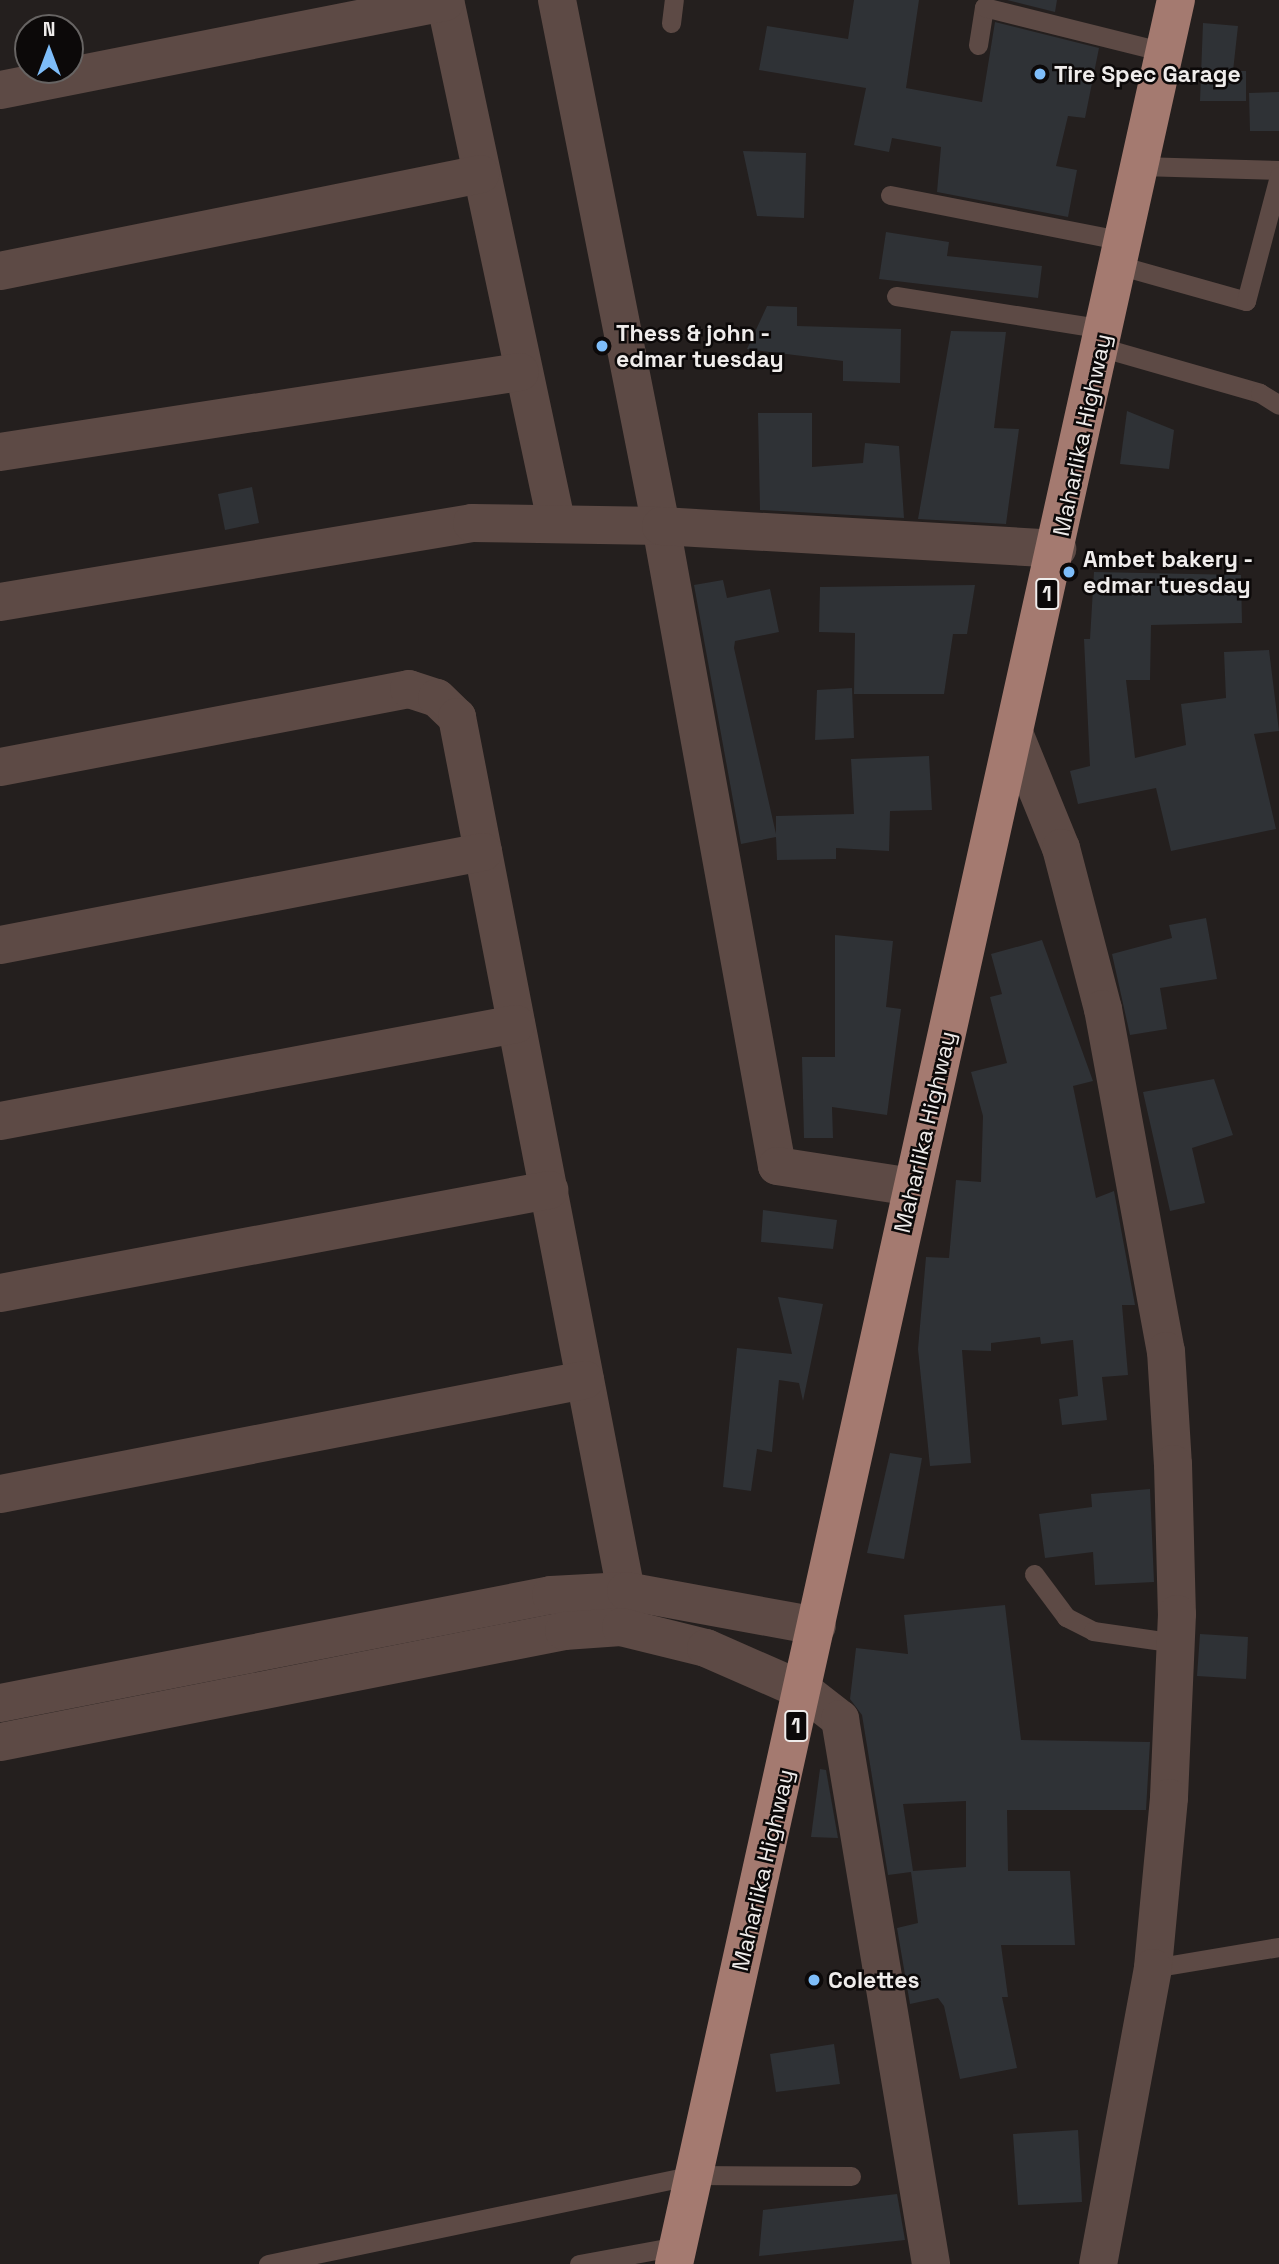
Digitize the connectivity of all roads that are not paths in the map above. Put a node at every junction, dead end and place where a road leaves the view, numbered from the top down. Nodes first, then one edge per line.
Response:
1 (557, 0) edge
2 (674, 0) edge
3 (1176, 0) edge
4 (445, 1) edge
5 (671, 23) dead end
6 (978, 46) dead end
7 (1165, 52) junction
8 (0, 90) edge
9 (1139, 166) junction
10 (1279, 170) edge
11 (480, 174) junction
12 (1279, 176) edge
13 (890, 195) dead end
14 (1121, 253) junction
15 (0, 271) edge
16 (895, 296) dead end
17 (1102, 338) junction
18 (520, 372) junction
19 (1279, 405) edge
20 (0, 452) edge
21 (556, 521) junction
22 (661, 526) junction
23 (1057, 549) junction
24 (0, 602) edge
25 (1014, 733) junction
26 (0, 767) edge
27 (483, 852) junction
28 (0, 945) edge
29 (516, 1024) junction
30 (0, 1121) edge
31 (912, 1187) junction
32 (549, 1190) junction
33 (0, 1293) edge
34 (585, 1380) junction
35 (0, 1494) edge
36 (1034, 1574) dead end
37 (623, 1609) junction
38 (817, 1626) junction
39 (1176, 1643) junction
40 (804, 1691) junction
41 (0, 1703) edge
42 (0, 1742) edge
43 (1279, 1947) edge
44 (1153, 1968) junction
45 (694, 2175) junction
46 (851, 2176) dead end
47 (676, 2255) edge
48 (268, 2264) edge
49 (579, 2264) edge
50 (930, 2264) edge
51 (1097, 2264) edge

1 - 22 street
2 - 5 lane
3 - 7 highway, Maharlika Highway / 1
4 - 8 street
4 - 11 street
6 - 7 lane
7 - 9 highway, Maharlika Highway / 1
9 - 10 lane
9 - 14 highway, Maharlika Highway / 1
11 - 15 street
11 - 18 street
12 - 14 lane
13 - 14 lane
14 - 17 highway, Maharlika Highway / 1
16 - 17 lane
17 - 19 lane
17 - 23 highway, Maharlika Highway / 1
18 - 20 street
18 - 21 street
21 - 22 street
21 - 24 street
22 - 23 street
22 - 31 street
23 - 25 highway, Maharlika Highway / 1
25 - 31 highway, Maharlika Highway / 1
25 - 39 street
26 - 27 street
27 - 28 street
27 - 29 street
29 - 30 street
29 - 32 street
31 - 38 highway, Maharlika Highway / 1
32 - 33 street
32 - 34 street
34 - 35 street
34 - 37 street
36 - 39 lane
37 - 38 street
37 - 40 street
37 - 41 street
37 - 42 street
38 - 40 highway, Maharlika Highway / 1
39 - 44 street
40 - 45 highway, Maharlika Highway / 1
40 - 50 street
43 - 44 lane
44 - 51 street
45 - 46 lane
45 - 47 highway, Maharlika Highway / 1
45 - 48 lane
47 - 49 lane

